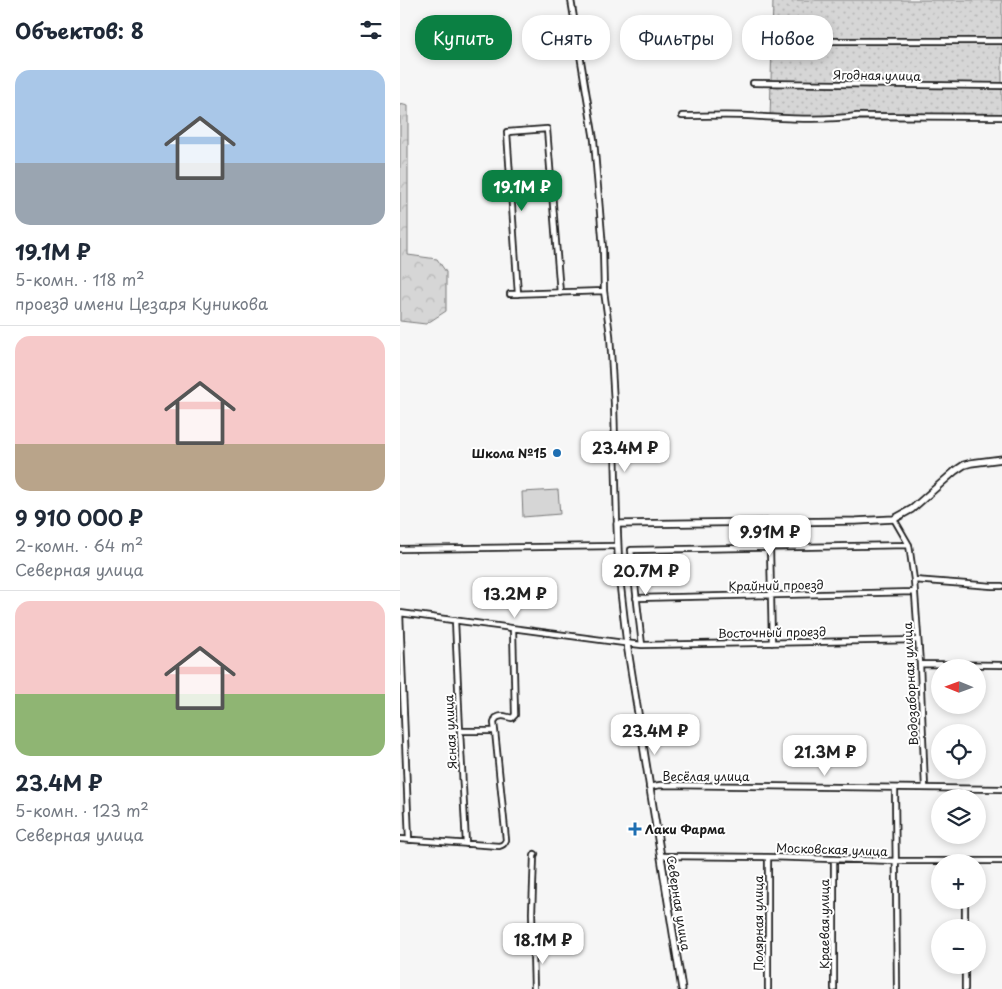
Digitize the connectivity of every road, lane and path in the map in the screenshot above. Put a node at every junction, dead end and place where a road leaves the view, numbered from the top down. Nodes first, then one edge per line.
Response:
1 (572, 0) edge
2 (833, 41) edge
3 (1002, 41) edge
4 (753, 83) dead end
5 (1002, 86) edge
6 (682, 116) dead end
7 (1002, 117) edge
8 (604, 291) junction
9 (560, 293) junction
10 (510, 294) dead end
11 (518, 294) junction
12 (1002, 459) edge
13 (894, 519) junction
14 (773, 522) junction
15 (617, 524) junction
16 (909, 545) junction
17 (618, 546) junction
18 (770, 548) junction
19 (400, 549) edge
20 (914, 580) junction
21 (1002, 586) edge
22 (915, 592) junction
23 (771, 595) junction
24 (636, 598) junction
25 (400, 613) edge
26 (455, 620) junction
27 (513, 628) junction
28 (918, 640) junction
29 (772, 643) junction
30 (627, 644) junction
31 (642, 645) junction
32 (920, 664) junction
33 (1002, 665) edge
34 (495, 730) junction
35 (460, 732) junction
36 (649, 787) junction
37 (896, 788) junction
38 (925, 788) junction
39 (1002, 789) edge
40 (400, 839) edge
41 (409, 840) junction
42 (466, 844) junction
43 (535, 854) dead end
44 (661, 856) junction
45 (768, 857) junction
46 (834, 859) junction
47 (896, 860) junction
48 (931, 861) edge
49 (986, 861) edge
50 (1002, 861) edge
51 (965, 974) edge
52 (534, 989) edge
53 (682, 989) edge
54 (768, 989) edge
55 (834, 989) edge
56 (896, 989) edge
57 (965, 989) edge

1 - 8 street
2 - 3 street
4 - 5 street, Ягодная улица
6 - 7 street
8 - 9 street
8 - 15 street
9 - 11 street
9 - 11 street
10 - 11 street
12 - 13 street
13 - 14 street
13 - 16 street
14 - 15 street
14 - 18 street
15 - 17 street, Северная улица
16 - 18 street
16 - 20 street, Водозаборная улица
17 - 19 street
17 - 30 street, Северная улица
18 - 23 street
18 - 24 street
20 - 21 street
20 - 22 street, Водозаборная улица
22 - 23 street, Крайний проезд
22 - 28 street, Водозаборная улица
23 - 24 street, Крайний проезд
23 - 29 street
24 - 31 street
25 - 26 street, Восточный проезд
25 - 41 street
26 - 27 street, Восточный проезд
26 - 35 street, Ясная улица
27 - 30 street, Восточный проезд
27 - 34 street
28 - 29 street, Восточный проезд
28 - 32 street, Водозаборная улица
29 - 31 street, Восточный проезд
30 - 31 street, Восточный проезд
30 - 36 street, Северная улица
32 - 33 street
32 - 38 street, Водозаборная улица
34 - 35 street
34 - 42 street
35 - 42 street, Ясная улица
36 - 37 street, Весёлая улица
36 - 44 street, Северная улица
37 - 38 street, Весёлая улица
37 - 47 street
38 - 39 street, Весёлая улица
40 - 41 street
41 - 42 street
43 - 52 street
44 - 45 street, Московская улица
44 - 53 street, Северная улица
45 - 46 street, Московская улица
45 - 54 street, Полярная улица
46 - 47 street, Московская улица
46 - 55 street, Краевая улица
47 - 48 street, Московская улица
47 - 56 street
49 - 50 street, Московская улица
51 - 57 street

